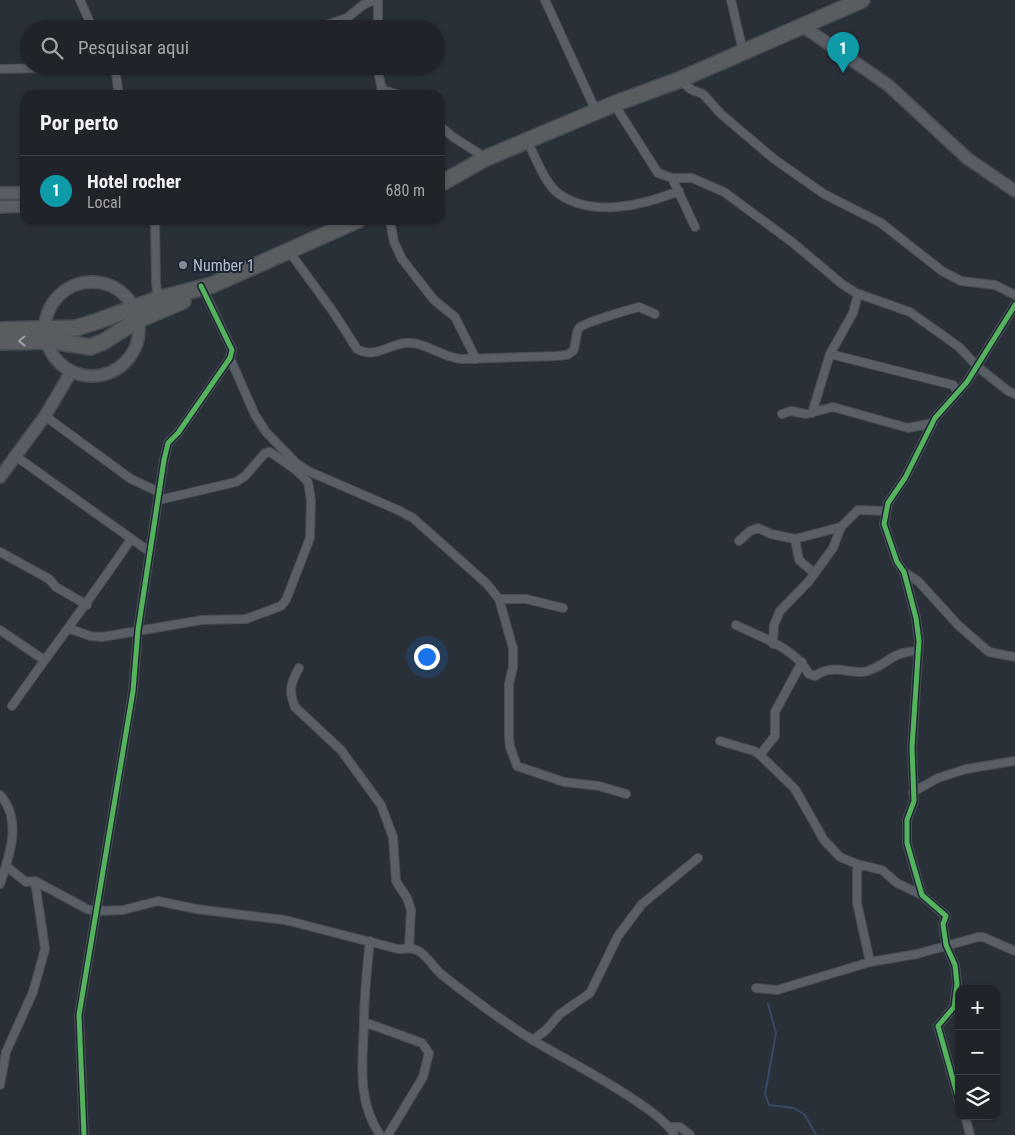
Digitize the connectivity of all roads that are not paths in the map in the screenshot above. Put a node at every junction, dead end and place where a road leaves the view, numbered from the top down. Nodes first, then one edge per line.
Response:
1 (80, 0) edge
2 (354, 0) edge
3 (376, 0) edge
4 (545, 0) edge
5 (731, 0) edge
6 (862, 0) edge
7 (362, 6) junction
8 (89, 20) edge
9 (342, 20) edge
10 (377, 20) edge
11 (801, 26) junction
12 (743, 51) junction
13 (0, 69) edge
14 (20, 69) edge
15 (116, 75) edge
16 (379, 75) edge
17 (679, 80) junction
18 (118, 90) edge
19 (382, 90) edge
20 (614, 104) junction
21 (596, 111) junction
22 (445, 131) edge
23 (527, 141) junction
24 (486, 158) junction
25 (672, 178) junction
26 (445, 181) edge
27 (679, 191) junction
28 (1015, 191) edge
29 (0, 193) edge
30 (20, 193) edge
31 (0, 200) edge
32 (20, 206) edge
33 (0, 207) edge
34 (155, 225) edge
35 (337, 225) edge
36 (391, 225) edge
37 (695, 227) dead end
38 (288, 250) junction
39 (206, 288) junction
40 (858, 294) junction
41 (1015, 294) edge
42 (158, 299) junction
43 (1015, 306) edge
44 (136, 314) junction
45 (654, 314) dead end
46 (98, 321) junction
47 (76, 328) junction
48 (0, 330) edge
49 (46, 335) junction
50 (0, 342) edge
51 (103, 342) junction
52 (78, 346) junction
53 (830, 354) junction
54 (230, 358) junction
55 (476, 359) junction
56 (978, 366) junction
57 (72, 372) junction
58 (958, 393) junction
59 (1015, 394) edge
60 (812, 413) junction
61 (782, 414) dead end
62 (45, 416) junction
63 (933, 423) junction
64 (14, 455) junction
65 (0, 457) edge
66 (0, 477) edge
67 (159, 496) junction
68 (886, 511) junction
69 (841, 527) junction
70 (131, 539) junction
71 (795, 539) junction
72 (739, 541) dead end
73 (0, 552) edge
74 (150, 552) junction
75 (813, 572) junction
76 (904, 572) junction
77 (499, 600) junction
78 (87, 605) junction
79 (563, 608) dead end
80 (736, 625) dead end
81 (68, 628) junction
82 (0, 630) edge
83 (138, 630) junction
84 (772, 644) junction
85 (918, 651) junction
86 (1015, 657) edge
87 (44, 660) junction
88 (802, 662) junction
89 (299, 668) dead end
90 (12, 706) dead end
91 (720, 741) dead end
92 (760, 755) junction
93 (1015, 761) edge
94 (913, 792) junction
95 (626, 794) dead end
96 (0, 796) edge
97 (698, 858) dead end
98 (857, 864) junction
99 (6, 866) junction
100 (35, 881) junction
101 (0, 884) edge
102 (922, 895) junction
103 (95, 911) junction
104 (370, 941) junction
105 (946, 946) junction
106 (409, 948) junction
107 (1015, 951) edge
108 (870, 962) junction
109 (756, 988) dead end
110 (364, 1022) junction
111 (533, 1040) junction
112 (0, 1085) edge
113 (955, 1087) edge
114 (966, 1120) edge
115 (672, 1131) edge
116 (84, 1135) edge
117 (380, 1135) edge
118 (388, 1135) edge
119 (690, 1135) edge
120 (970, 1135) edge

1 - 8 street
2 - 7 street
3 - 7 street
3 - 10 street
4 - 21 street
5 - 12 street
6 - 11 highway
7 - 9 street
11 - 12 highway
11 - 28 street
12 - 17 highway
13 - 14 street
15 - 18 street
16 - 19 street
17 - 20 highway
17 - 41 street
20 - 21 highway
20 - 25 street
21 - 23 highway
22 - 24 street
23 - 24 highway
23 - 27 street
24 - 26 highway
25 - 27 street
25 - 40 street
27 - 37 street
29 - 30 street
31 - 33 street
32 - 33 street
34 - 42 street
35 - 38 highway
36 - 55 street
38 - 39 highway
38 - 55 street
39 - 42 highway
39 - 44 highway
39 - 54 street
40 - 53 street
40 - 56 street
42 - 44 highway
43 - 56 street
44 - 46 highway
44 - 49 street
44 - 51 highway
44 - 57 street
45 - 55 street
46 - 47 highway
46 - 51 highway
47 - 49 highway
47 - 52 highway
48 - 49 highway
49 -> 50 highway
49 - 52 highway
49 - 57 street
51 - 52 highway
53 - 58 street
53 - 60 street
54 - 67 street
54 - 77 street
56 - 58 street
56 - 59 street
57 - 62 street
58 - 63 street
60 - 61 street
60 - 63 street
62 - 64 street
62 - 67 street
63 - 68 street
64 - 65 street
64 - 66 street
64 - 70 street
67 - 74 street
67 - 83 street
68 - 69 street
68 - 76 street
69 - 71 street
69 - 75 street
70 - 74 street
70 - 78 street
71 - 72 street
71 - 75 street
73 - 78 street
74 - 83 street
75 - 84 street
76 - 85 street
76 - 86 street
77 - 79 street
77 - 95 street
78 - 81 street
80 - 84 street
81 - 83 street
81 - 87 street
82 - 87 street
83 - 103 street
84 - 88 street
85 - 88 street
85 - 94 street
87 - 90 street
88 - 92 street
89 - 106 street
91 - 92 street
92 - 98 street
93 - 94 street
94 - 102 street
96 - 99 street
97 - 111 street
98 - 102 street
98 - 108 street
99 - 100 street
99 - 101 street
100 - 103 street
100 - 112 street
102 - 105 street
103 - 104 street
103 - 116 street
104 - 106 street
104 - 110 street
105 - 107 street
105 - 108 street
105 - 113 street
106 - 111 street
108 - 109 street
110 - 117 street
110 - 118 street
111 - 115 street
114 - 120 street
115 - 119 street

